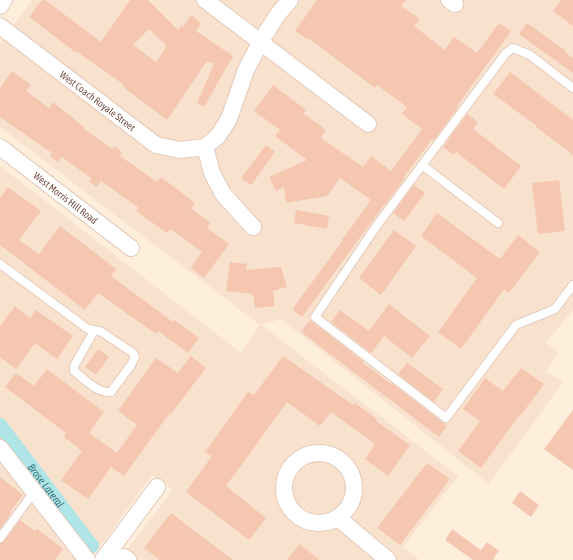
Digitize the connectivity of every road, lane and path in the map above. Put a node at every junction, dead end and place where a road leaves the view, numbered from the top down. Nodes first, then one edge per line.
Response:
1 (4, 0) edge
2 (205, 0) edge
3 (290, 0) edge
4 (0, 6) edge
5 (0, 26) edge
6 (260, 42) junction
7 (573, 88) edge
8 (368, 124) dead end
9 (0, 147) edge
10 (205, 147) junction
11 (422, 165) junction
12 (498, 223) dead end
13 (253, 227) dead end
14 (131, 248) dead end
15 (0, 264) edge
16 (573, 285) edge
17 (94, 331) junction
18 (0, 448) edge
19 (157, 487) dead end
20 (34, 492) junction
21 (338, 518) junction
22 (0, 538) edge
23 (87, 560) edge
24 (103, 560) edge
25 (117, 560) edge
26 (128, 560) edge
27 (388, 560) edge

1 - 4 street
2 - 6 street
3 - 6 street
5 - 10 street, West Coach Royale Street
6 - 8 street
6 - 10 street
7 - 11 lane
9 - 14 street, West Morris Hill Road
10 - 13 street
11 - 12 lane
11 - 16 lane
15 - 17 lane
17 - 17 lane
18 - 20 street
19 - 24 street
20 - 22 lane
20 - 23 street
21 - 21 street
21 - 27 street
25 - 26 street

